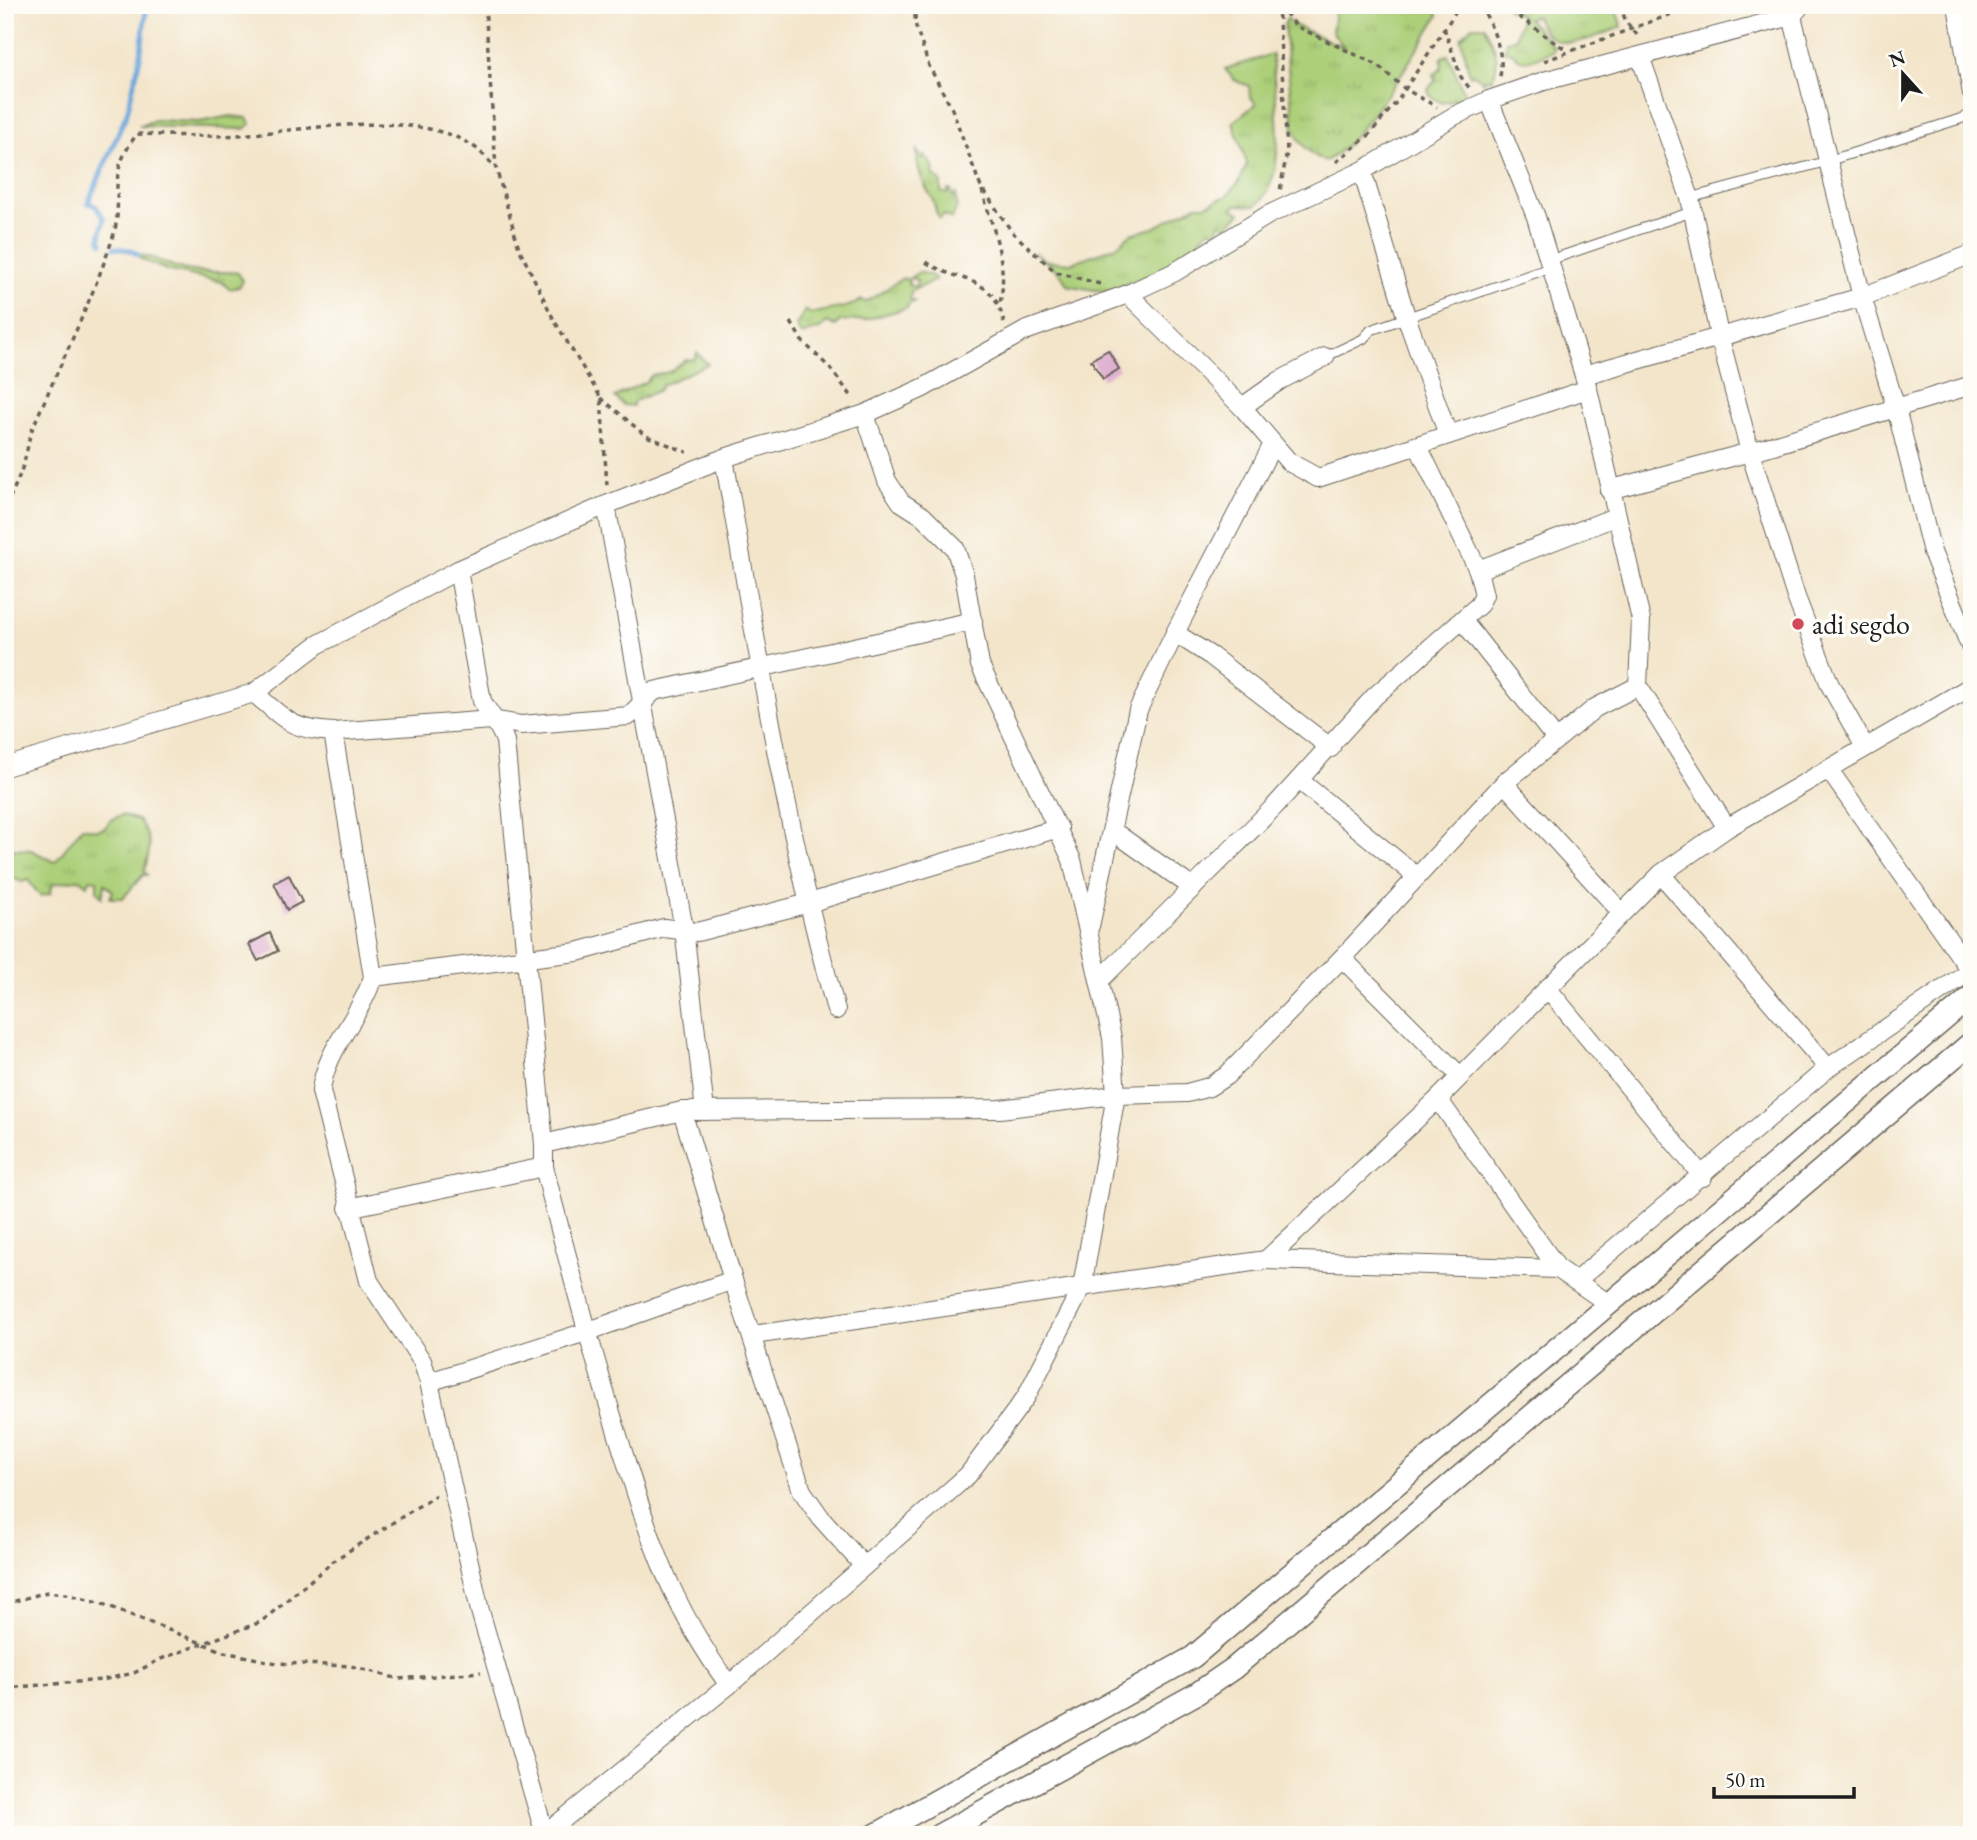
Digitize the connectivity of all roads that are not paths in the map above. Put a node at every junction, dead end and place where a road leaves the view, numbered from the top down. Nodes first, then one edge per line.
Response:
1 (1957, 5) edge
2 (1796, 11) edge
3 (1640, 56) junction
4 (1491, 90) junction
5 (1972, 94) edge
6 (1972, 110) edge
7 (1828, 161) junction
8 (1362, 171) junction
9 (1692, 204) junction
10 (1972, 254) edge
11 (1551, 263) junction
12 (1128, 294) junction
13 (1862, 297) junction
14 (1406, 316) junction
15 (1719, 335) junction
16 (1325, 358) joint
17 (1586, 382) junction
18 (1972, 385) edge
19 (1242, 407) junction
20 (1896, 408) junction
21 (866, 414) junction
22 (1448, 435) junction
23 (1273, 444) junction
24 (1418, 446) junction
25 (1750, 453) junction
26 (724, 458) junction
27 (1609, 490) junction
28 (606, 505) junction
29 (1615, 517) junction
30 (458, 570) junction
31 (1478, 570) junction
32 (973, 621) junction
33 (1463, 621) junction
34 (1175, 633) junction
35 (1972, 651) edge
36 (760, 666) junction
37 (1638, 685) junction
38 (1972, 686) edge
39 (254, 693) junction
40 (643, 702) junction
41 (492, 720) junction
42 (333, 732) junction
43 (1555, 738) junction
44 (1865, 747) junction
45 (1331, 748) junction
46 (7, 766) edge
47 (1829, 770) junction
48 (1299, 780) junction
49 (1504, 783) junction
50 (1059, 828) junction
51 (1727, 828) junction
52 (1113, 831) junction
53 (1661, 874) junction
54 (1416, 876) junction
55 (1193, 888) junction
56 (809, 903) junction
57 (1622, 913) junction
58 (684, 929) junction
59 (1088, 932) junction
60 (1342, 958) junction
61 (527, 959) junction
62 (1971, 972) edge
63 (373, 977) junction
64 (1099, 981) junction
65 (1547, 988) junction
66 (1972, 996) edge
67 (836, 1010) dead end
68 (1972, 1042) edge
69 (1828, 1068) junction
70 (1460, 1076) junction
71 (1116, 1095) junction
72 (1438, 1099) junction
73 (682, 1111) junction
74 (705, 1111) junction
75 (544, 1144) junction
76 (544, 1167) junction
77 (1703, 1177) junction
78 (348, 1208) junction
79 (1266, 1261) junction
80 (1558, 1269) junction
81 (733, 1280) junction
82 (1577, 1280) junction
83 (1082, 1287) junction
84 (1609, 1304) junction
85 (586, 1332) junction
86 (753, 1335) junction
87 (429, 1381) junction
88 (1404, 1478) junction
89 (1425, 1504) junction
90 (863, 1565) junction
91 (729, 1685) junction
92 (545, 1835) edge
93 (875, 1835) edge
94 (939, 1835) edge

1 - 5 street
2 - 3 street
2 - 7 street
3 - 4 street
3 - 9 street
4 - 8 street
4 - 11 street
6 - 7 lane
7 - 9 lane
7 - 13 street
8 - 12 street
8 - 14 street
9 - 11 lane
9 - 15 street
10 - 13 street
11 - 14 lane
11 - 17 street
12 - 19 street
12 - 21 street
13 - 15 street
13 - 20 street
14 - 16 lane
14 - 22 street
15 - 17 street
15 - 25 street
16 - 19 street
17 - 22 street
17 - 27 street
18 - 20 street
19 - 23 street
20 - 25 street
20 - 35 street
21 - 26 street
21 - 32 street
22 - 24 street
23 - 24 street
23 - 34 street
24 - 31 street
25 - 27 street
25 - 44 street
26 - 28 street
26 - 36 street
27 - 29 street
28 - 30 street
28 - 40 street
29 - 31 street
29 - 37 street
30 - 39 street
30 - 41 street
31 - 33 street
32 - 36 street
32 - 50 street
33 - 43 street
33 - 45 street
34 - 45 street
34 - 52 street
36 - 40 street
36 - 56 street
37 - 43 street
37 - 51 street
38 - 44 street
39 - 42 street
39 - 46 street
40 - 41 street
40 - 58 street
41 - 42 street
41 - 61 street
42 - 63 street
43 - 49 street
44 - 47 street
45 - 48 street
47 - 51 street
47 - 62 street
48 - 54 street
48 - 55 street
49 - 54 street
49 - 57 street
50 - 56 street
50 - 59 street
51 - 53 street
52 - 55 street
52 - 59 street
53 - 57 street
53 - 69 street
54 - 60 street
55 - 64 street
56 - 58 street
56 - 67 street
57 - 65 street
58 - 61 street
58 - 74 street
59 - 64 street
60 - 70 street
60 - 71 street
61 - 63 street
61 - 75 street
62 - 69 street
63 - 78 street
64 - 71 street
65 - 70 street
65 - 77 street
66 - 84 street
68 - 89 street
69 - 77 street
70 - 72 street
71 - 74 street
71 - 83 street
72 - 79 street
72 - 80 street
73 - 74 street
73 - 75 street
73 - 81 street
75 - 76 street
76 - 78 street
76 - 85 street
77 - 82 street
78 - 87 street
79 - 80 street
79 - 83 street
80 - 82 street
81 - 85 street
81 - 86 street
82 - 84 street
83 - 86 street
83 - 90 street
84 - 88 street
85 - 87 street
85 - 91 street
86 - 90 street
87 - 92 street
88 - 89 street
88 - 93 street
89 - 94 street
90 - 91 street
91 - 92 street

